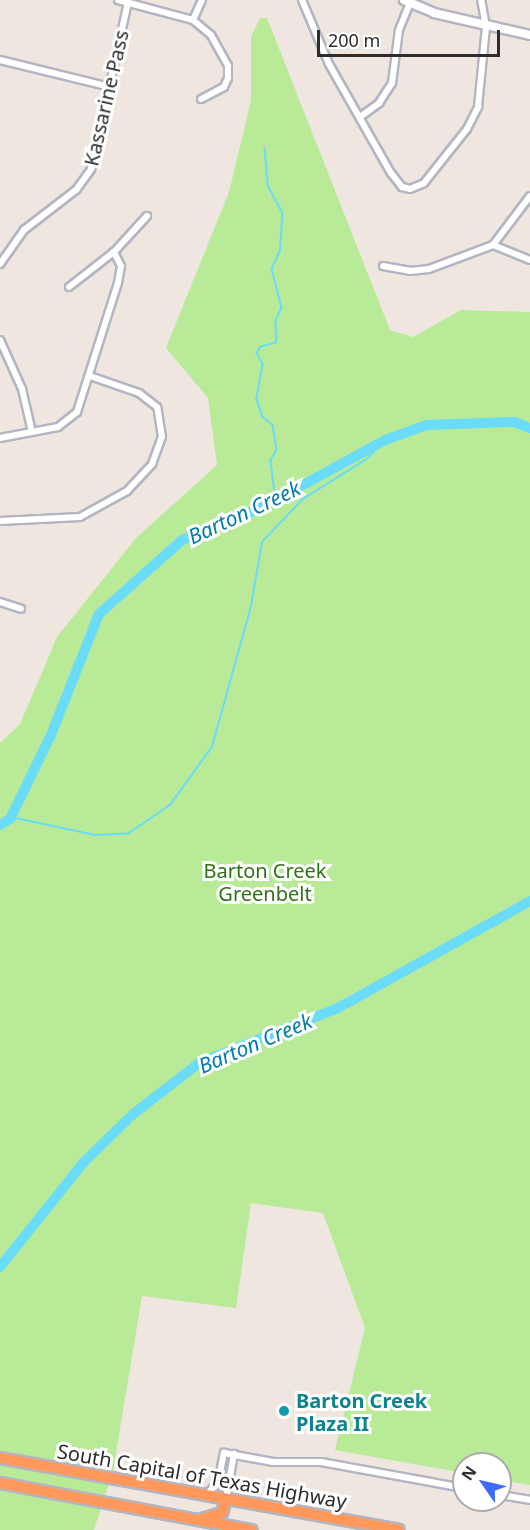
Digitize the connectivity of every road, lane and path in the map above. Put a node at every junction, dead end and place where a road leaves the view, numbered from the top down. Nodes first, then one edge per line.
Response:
1 (118, 0) edge
2 (202, 0) edge
3 (302, 0) edge
4 (481, 0) edge
5 (129, 2) junction
6 (407, 2) edge
7 (193, 20) junction
8 (486, 27) junction
9 (530, 35) edge
10 (0, 60) edge
11 (110, 87) junction
12 (201, 99) dead end
13 (360, 117) junction
14 (530, 196) edge
15 (147, 216) dead end
16 (493, 245) junction
17 (114, 252) junction
18 (530, 260) edge
19 (0, 264) edge
20 (383, 266) dead end
21 (69, 287) dead end
22 (0, 340) edge
23 (90, 376) junction
24 (32, 432) junction
25 (0, 438) edge
26 (0, 521) edge
27 (0, 602) edge
28 (21, 609) dead end
29 (234, 1454) junction
30 (2, 1458) edge
31 (0, 1483) edge
32 (452, 1486) edge
33 (205, 1495) junction
34 (512, 1497) edge
35 (226, 1499) junction
36 (530, 1500) edge
37 (196, 1520) junction
38 (252, 1530) edge
39 (399, 1530) edge

1 - 5 street
2 - 7 street
3 - 13 street
4 - 8 street
5 - 7 street
5 - 11 street, Kassarine Pass
6 - 8 street
6 - 13 street
7 - 12 street
8 - 9 street
8 - 13 street
10 - 11 street
11 - 19 street, Kassarine Pass
14 - 16 street
15 - 17 street
16 - 18 street
16 - 20 street
17 - 21 street
17 - 23 street
22 - 24 street
23 - 24 street
23 - 26 street
24 - 25 street
27 - 28 street
29 - 32 street
29 - 33 street
29 - 35 street
30 - 33 highway, South Capital of Texas Highway
31 - 37 highway
33 - 35 highway, South Capital of Texas Highway
34 - 36 street
35 - 37 highway
35 - 39 highway, South Capital of Texas Highway
37 - 38 highway

